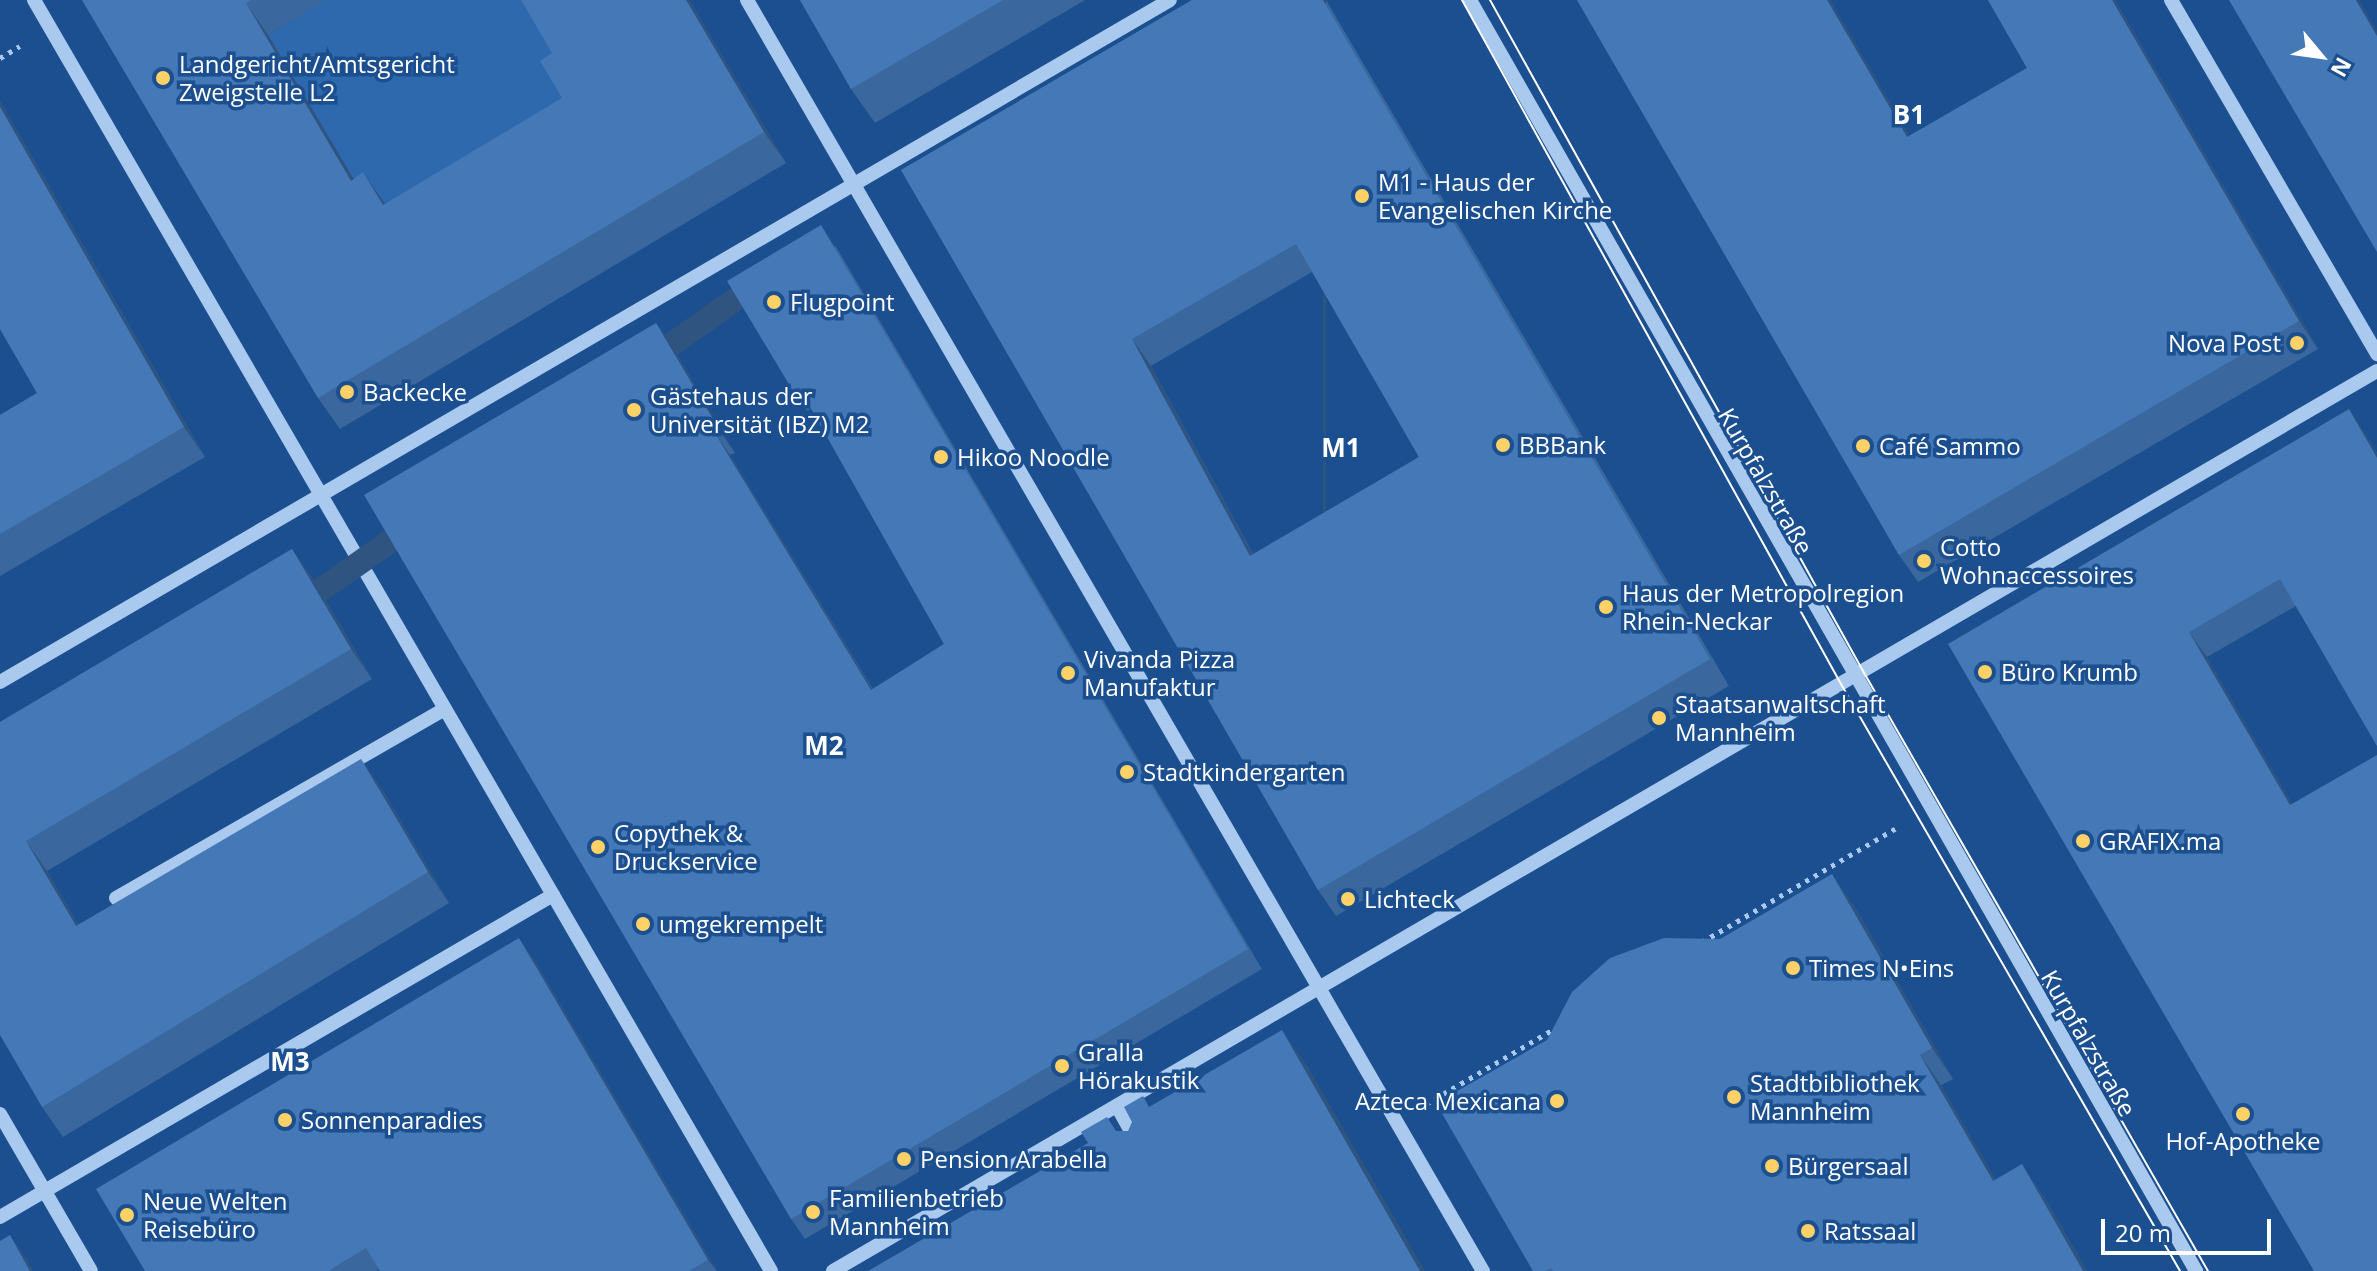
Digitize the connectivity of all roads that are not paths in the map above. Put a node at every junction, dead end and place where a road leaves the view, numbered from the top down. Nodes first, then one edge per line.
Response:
1 (34, 0) edge
2 (747, 0) edge
3 (1170, 0) edge
4 (1471, 0) edge
5 (2171, 0) edge
6 (854, 185) junction
7 (2377, 354) edge
8 (2377, 371) edge
9 (321, 495) junction
10 (1853, 677) junction
11 (0, 682) edge
12 (445, 709) junction
13 (553, 895) junction
14 (116, 898) edge
15 (1318, 988) junction
16 (1117, 1106) junction
17 (0, 1114) edge
18 (1148, 1160) edge
19 (45, 1191) junction
20 (0, 1217) edge
21 (91, 1271) edge
22 (771, 1271) edge
23 (833, 1271) edge
24 (1483, 1271) edge
25 (2196, 1271) edge

1 - 9 street
2 - 6 street
3 - 6 street
4 - 10 street, Kurpfalzstraße
5 - 7 street
6 - 9 street
6 - 15 street
8 - 10 street
9 - 11 street
9 - 12 street
10 - 15 street
10 - 25 street, Kurpfalzstraße
12 - 13 street
12 - 14 street
13 - 19 street
13 - 22 street
15 - 16 street
15 - 24 street
16 - 18 street
16 - 23 street
17 - 19 street
19 - 20 street
19 - 21 street

